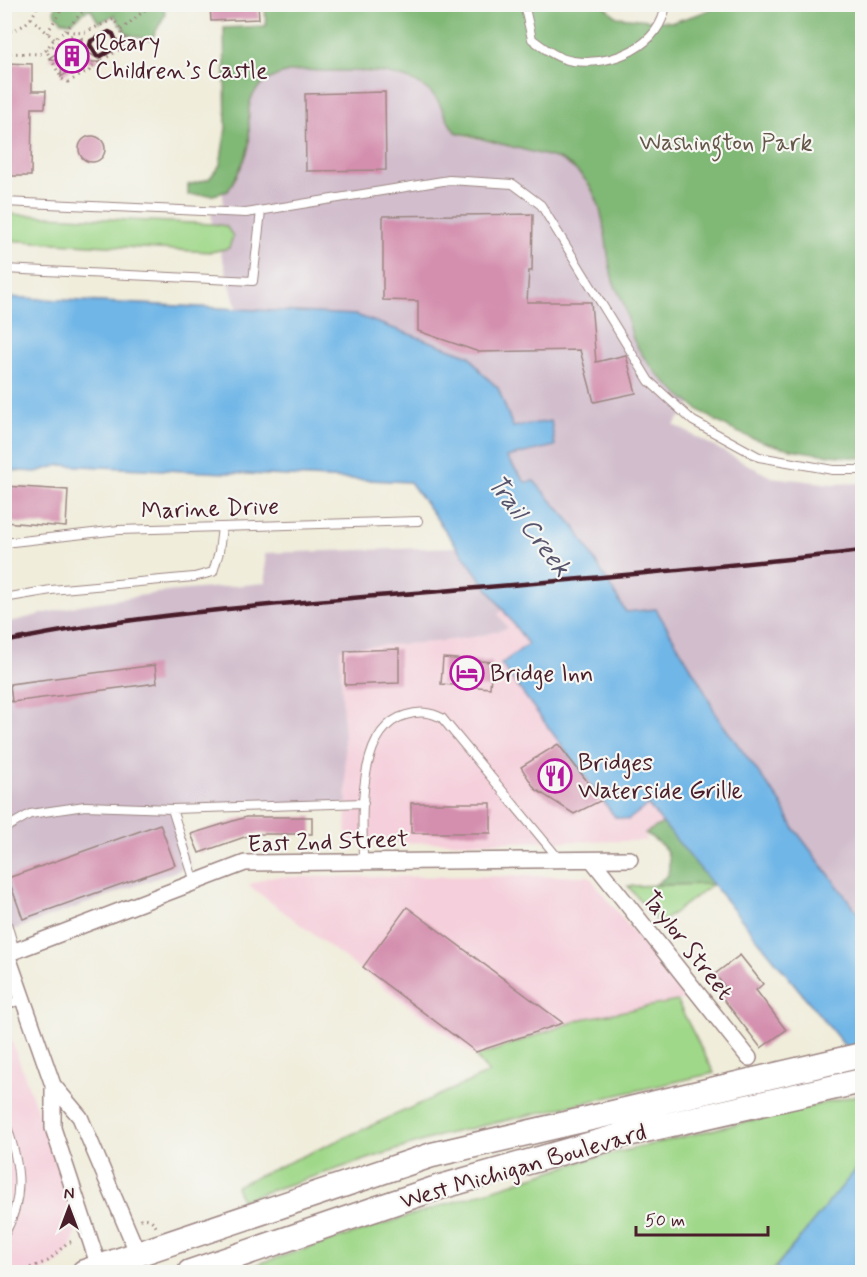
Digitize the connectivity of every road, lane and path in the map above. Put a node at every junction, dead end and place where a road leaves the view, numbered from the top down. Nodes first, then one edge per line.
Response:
1 (38, 4) edge
2 (65, 4) edge
3 (89, 4) edge
4 (152, 4) edge
5 (524, 4) edge
6 (666, 4) edge
7 (32, 18) junction
8 (121, 30) junction
9 (65, 31) junction
10 (4, 32) edge
11 (47, 33) junction
12 (76, 33) junction
13 (54, 39) junction
14 (62, 41) junction
15 (66, 48) dead end
16 (46, 50) junction
17 (4, 53) edge
18 (4, 202) edge
19 (261, 211) junction
20 (4, 268) edge
21 (862, 470) edge
22 (418, 520) dead end
23 (222, 527) junction
24 (4, 543) edge
25 (4, 598) edge
26 (364, 803) junction
27 (172, 810) junction
28 (4, 829) edge
29 (630, 859) dead end
30 (560, 860) junction
31 (592, 860) junction
32 (363, 862) junction
33 (195, 882) junction
34 (4, 913) edge
35 (9, 953) edge
36 (23, 999) junction
37 (4, 1006) edge
38 (862, 1055) edge
39 (748, 1058) dead end
40 (862, 1081) edge
41 (53, 1085) junction
42 (4, 1117) edge
43 (7, 1134) edge
44 (4, 1235) edge
45 (67, 1243) dead end
46 (142, 1263) edge
47 (232, 1264) edge
48 (95, 1271) edge
49 (19, 1272) edge
50 (189, 1272) edge

1 - 7 path
2 - 11 path
3 - 9 path
4 - 8 path
5 - 6 lane
7 - 10 path
7 - 11 path
8 - 12 path
8 - 16 path
9 - 12 path
9 - 13 path
11 - 13 path
12 - 14 path
13 - 16 path
14 - 15 path
14 - 16 path
16 - 17 path
18 - 19 lane
19 - 20 lane
19 - 21 lane
22 - 23 lane, Marine Drive
23 - 24 lane, Marine Drive
23 - 25 lane
26 - 27 lane
26 - 30 lane
26 - 32 lane
27 - 28 lane
27 - 33 lane
29 - 31 street, East 2nd Street
30 - 31 street, East 2nd Street
30 - 32 street, East 2nd Street
31 - 39 street, Taylor Street
32 - 33 street, East 2nd Street
33 - 35 street, East 2nd Street
34 - 35 lane
35 - 36 street
36 - 37 lane
36 - 41 street
38 - 46 main road, West Michigan Boulevard
40 - 47 main road, West Michigan Boulevard
41 - 46 street
41 - 48 street
42 - 43 lane
43 - 44 lane
45 - 49 path
46 - 48 main road, West Michigan Boulevard
47 - 50 main road, West Michigan Boulevard

